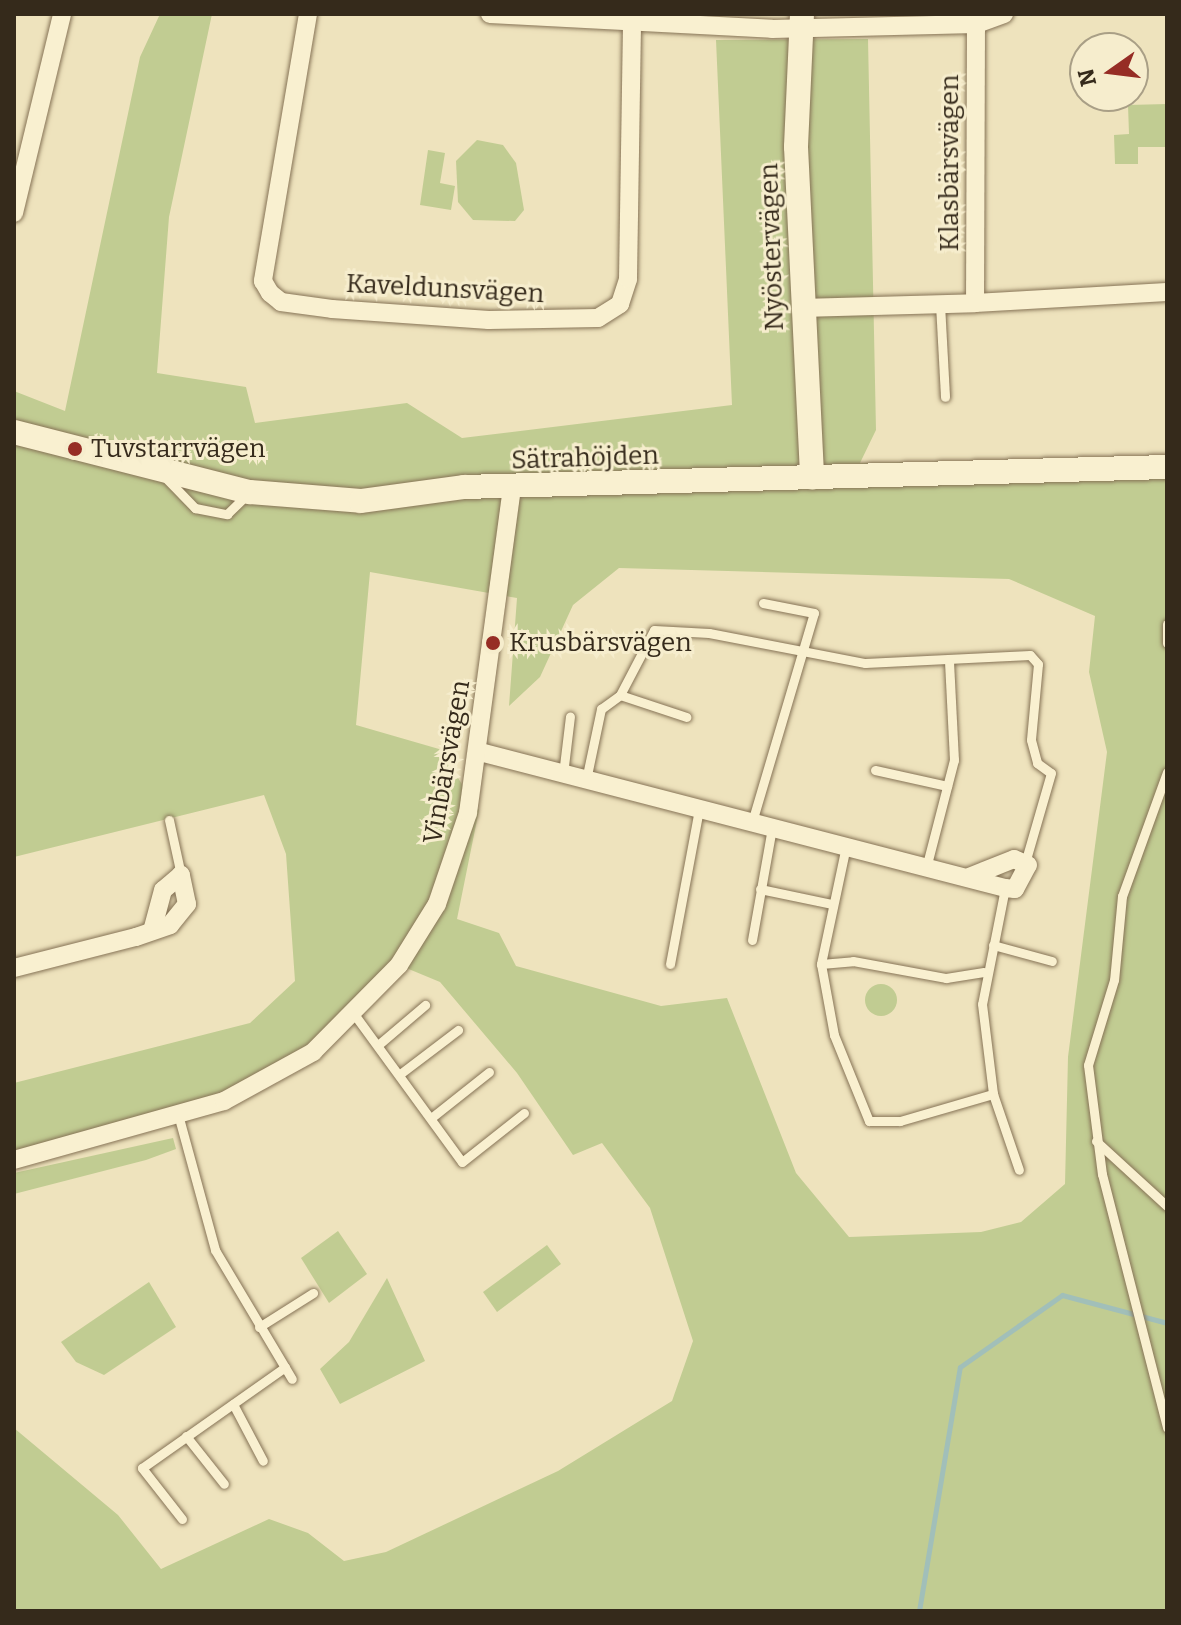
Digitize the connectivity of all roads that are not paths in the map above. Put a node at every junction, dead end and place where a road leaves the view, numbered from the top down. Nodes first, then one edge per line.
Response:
1 (62, 14) edge
2 (308, 14) edge
3 (490, 14) edge
4 (1004, 14) edge
5 (947, 20) edge
6 (802, 21) edge
7 (632, 24) junction
8 (976, 24) junction
9 (14, 213) edge
10 (1167, 292) edge
11 (975, 303) junction
12 (940, 304) junction
13 (801, 308) junction
14 (945, 397) dead end
15 (14, 432) edge
16 (1167, 467) edge
17 (812, 478) junction
18 (512, 489) junction
19 (763, 603) dead end
20 (1167, 624) edge
21 (1167, 643) edge
22 (804, 650) junction
23 (949, 660) junction
24 (620, 695) junction
25 (570, 716) dead end
26 (686, 717) dead end
27 (480, 752) junction
28 (875, 770) dead end
29 (1167, 772) edge
30 (563, 774) junction
31 (586, 780) junction
32 (947, 786) junction
33 (699, 809) junction
34 (169, 820) dead end
35 (752, 822) junction
36 (772, 828) junction
37 (846, 846) junction
38 (1025, 863) junction
39 (926, 868) junction
40 (181, 875) junction
41 (969, 877) junction
42 (1005, 888) junction
43 (760, 889) junction
44 (832, 904) junction
45 (152, 931) junction
46 (752, 940) dead end
47 (993, 945) junction
48 (1052, 961) dead end
49 (670, 964) dead end
50 (821, 964) junction
51 (14, 968) edge
52 (984, 972) junction
53 (425, 1005) dead end
54 (354, 1014) junction
55 (458, 1030) dead end
56 (378, 1045) junction
57 (489, 1072) dead end
58 (400, 1074) junction
59 (993, 1094) junction
60 (524, 1113) dead end
61 (179, 1118) junction
62 (431, 1118) junction
63 (1096, 1141) junction
64 (14, 1160) edge
65 (1019, 1170) dead end
66 (1167, 1206) edge
67 (313, 1293) dead end
68 (259, 1327) junction
69 (285, 1367) junction
70 (292, 1379) dead end
71 (233, 1404) junction
72 (1167, 1428) edge
73 (186, 1436) junction
74 (263, 1461) dead end
75 (224, 1484) dead end
76 (182, 1519) dead end

1 - 9 street
2 - 7 street, Kaveldunsvägen
3 - 7 street
4 - 8 street
5 - 6 street
5 - 8 street
6 - 7 street
6 - 13 street, Nyöstervägen
8 - 11 street, Klasbärsvägen
10 - 11 street
11 - 12 street
12 - 13 street
12 - 14 lane
13 - 17 street, Nyöstervägen
15 - 18 street, Sätrahöjden
16 - 17 street, Sätrahöjden
17 - 18 street, Sätrahöjden
18 - 27 street, Vinbärsvägen
19 - 22 lane
20 - 21 lane
22 - 23 lane
22 - 24 lane
22 - 35 lane
23 - 32 lane
23 - 38 lane
24 - 26 lane
24 - 31 lane
25 - 30 lane
27 - 30 street
27 - 54 street, Vinbärsvägen
28 - 32 lane
29 - 63 lane
30 - 31 street
31 - 33 street
32 - 39 lane
33 - 35 street
33 - 49 lane
34 - 40 lane
35 - 36 street
36 - 37 street
36 - 43 lane
37 - 39 street
37 - 44 lane
38 - 41 street
38 - 42 street
39 - 41 street
40 - 45 street
40 - 45 street
41 - 42 street
42 - 47 lane
43 - 44 lane
43 - 46 lane
44 - 50 lane
45 - 51 street
47 - 48 lane
47 - 52 lane
50 - 52 lane
50 - 59 lane
52 - 59 lane
53 - 56 lane
54 - 56 lane
54 - 61 street, Vinbärsvägen
55 - 58 lane
56 - 58 lane
57 - 62 lane
58 - 62 lane
59 - 65 lane
60 - 62 lane
61 - 64 street, Vinbärsvägen
61 - 68 lane
63 - 66 lane
63 - 72 lane
67 - 68 lane
68 - 69 lane
69 - 70 lane
69 - 71 lane
71 - 73 lane
71 - 74 lane
73 - 75 lane
73 - 76 lane

